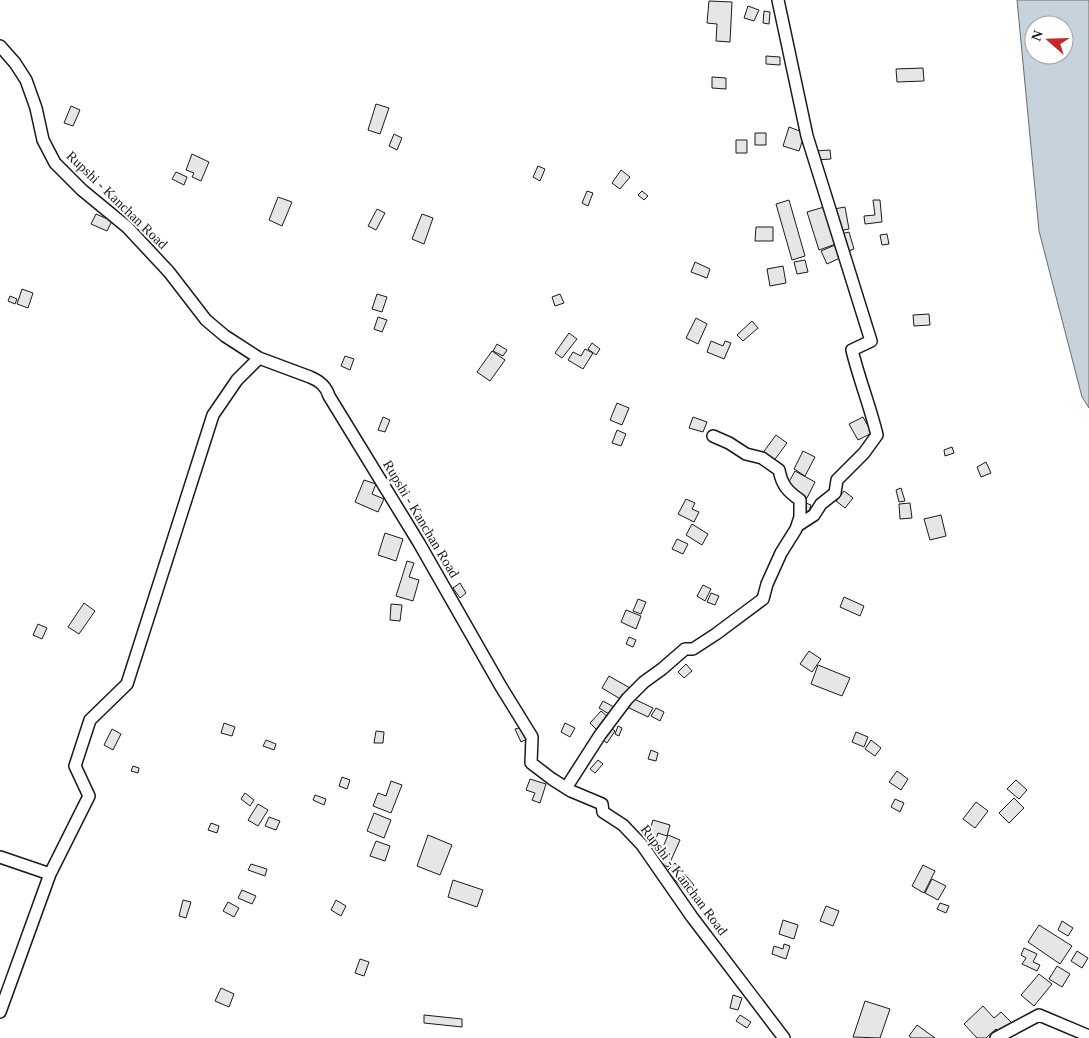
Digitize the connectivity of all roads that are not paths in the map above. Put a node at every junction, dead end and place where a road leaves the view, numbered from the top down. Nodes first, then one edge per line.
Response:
1 (778, 0) edge
2 (0, 46) edge
3 (259, 358) junction
4 (713, 436) dead end
5 (798, 526) junction
6 (566, 788) junction
7 (0, 857) edge
8 (50, 874) junction
9 (0, 1012) edge
10 (1089, 1036) edge
11 (784, 1038) edge
12 (996, 1038) edge

1 - 5 street
2 - 3 street, Rupshi - Kanchan Road
3 - 6 street, Rupshi - Kanchan Road
3 - 8 street
4 - 5 street
5 - 6 street
6 - 11 street, Rupshi - Kanchan Road
7 - 8 street
8 - 9 street
10 - 12 street

